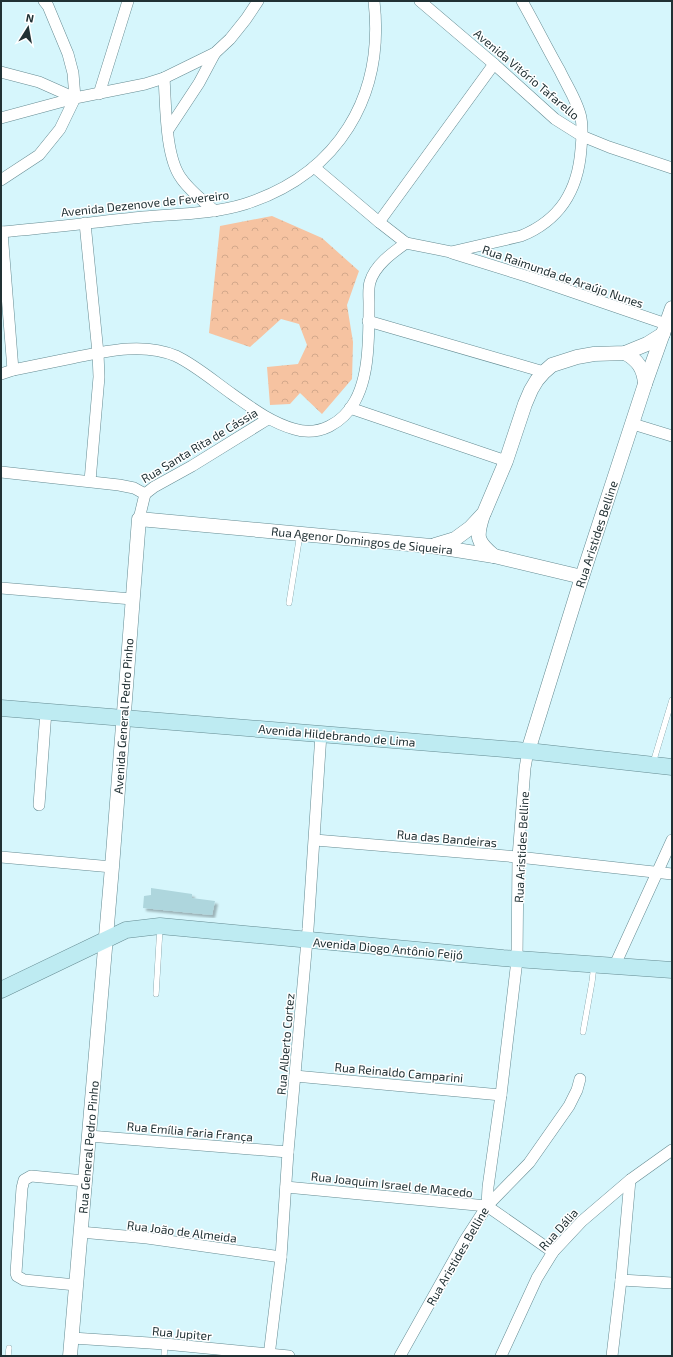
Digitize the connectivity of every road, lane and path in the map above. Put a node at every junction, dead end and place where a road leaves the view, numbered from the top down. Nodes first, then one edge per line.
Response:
1 (44, 1) edge
2 (128, 1) edge
3 (258, 1) edge
4 (374, 1) edge
5 (420, 1) edge
6 (522, 1) edge
7 (215, 52) junction
8 (494, 64) junction
9 (1, 72) edge
10 (164, 78) junction
11 (99, 94) junction
12 (75, 98) junction
13 (1, 118) edge
14 (168, 130) junction
15 (582, 136) junction
16 (314, 167) junction
17 (672, 168) edge
18 (1, 180) edge
19 (215, 211) junction
20 (379, 222) junction
21 (85, 223) junction
22 (2, 232) edge
23 (406, 243) junction
24 (451, 252) junction
25 (672, 308) edge
26 (368, 321) junction
27 (667, 328) edge
28 (98, 353) junction
29 (625, 353) junction
30 (13, 370) junction
31 (544, 372) junction
32 (1, 374) edge
33 (645, 384) junction
34 (350, 408) junction
35 (268, 419) junction
36 (633, 424) junction
37 (672, 436) edge
38 (506, 461) junction
39 (1, 472) edge
40 (90, 481) junction
41 (146, 494) junction
42 (484, 513) junction
43 (139, 519) junction
44 (300, 533) junction
45 (431, 546) junction
46 (494, 556) junction
47 (582, 577) junction
48 (1, 588) edge
49 (132, 600) junction
50 (289, 603) dead end
51 (672, 700) edge
52 (1, 708) edge
53 (46, 711) junction
54 (123, 718) junction
55 (321, 734) junction
56 (528, 751) junction
57 (652, 765) junction
58 (672, 767) edge
59 (39, 805) dead end
60 (315, 840) junction
61 (672, 840) edge
62 (1, 857) edge
63 (518, 857) junction
64 (112, 867) junction
65 (658, 872) junction
66 (672, 874) edge
67 (160, 926) junction
68 (106, 939) junction
69 (307, 941) junction
70 (517, 960) junction
71 (594, 965) junction
72 (614, 967) junction
73 (672, 970) edge
74 (1, 990) edge
75 (156, 994) dead end
76 (583, 1032) dead end
77 (295, 1076) junction
78 (580, 1079) dead end
79 (501, 1095) junction
80 (89, 1136) junction
81 (672, 1150) edge
82 (288, 1152) junction
83 (630, 1180) junction
84 (85, 1181) junction
85 (286, 1187) junction
86 (487, 1206) junction
87 (80, 1232) junction
88 (553, 1252) junction
89 (281, 1257) junction
90 (621, 1280) junction
91 (672, 1284) edge
92 (76, 1285) junction
93 (72, 1338) junction
94 (165, 1344) junction
95 (9, 1348) dead end
96 (270, 1355) edge
97 (8, 1356) edge
98 (70, 1356) edge
99 (164, 1356) edge
100 (289, 1356) edge
101 (400, 1356) edge
102 (502, 1356) edge
103 (612, 1356) edge

1 - 12 street
2 - 11 street
3 - 7 street
4 - 16 street, Avenida Dezenove de Fevereiro
5 - 8 street, Avenida Vitório Tafarello
6 - 15 street
7 - 10 street
7 - 14 street
8 - 15 street, Avenida Vitório Tafarello
8 - 20 street
9 - 12 street
10 - 11 street
10 - 14 street
11 - 12 street
12 - 13 street
12 - 18 street
14 - 19 street
15 - 17 street, Avenida Vitório Tafarello
15 - 24 street
16 - 19 street, Avenida Dezenove de Fevereiro
16 - 20 street
19 - 21 street, Avenida Dezenove de Fevereiro
20 - 23 street
21 - 22 street, Avenida Dezenove de Fevereiro
21 - 28 street
22 - 30 street
23 - 24 street, Rua Raimunda de Araújo Nunes
23 - 26 street
24 - 27 street, Rua Raimunda de Araújo Nunes
25 - 27 street, Rua Aristides Belline
26 - 31 street
26 - 34 street
27 - 29 street
27 - 33 street, Rua Aristides Belline
28 - 30 street
28 - 35 street
28 - 40 street
29 - 31 street
29 - 33 street
30 - 32 street
31 - 38 street
33 - 36 street, Rua Aristides Belline
34 - 35 street
34 - 38 street
35 - 41 street, Rua Santa Rita de Cássia
36 - 37 street
36 - 47 street, Rua Aristides Belline
38 - 42 street
39 - 40 street, Rua Santa Rita de Cássia
40 - 41 street, Rua Santa Rita de Cássia
41 - 43 street, Avenida General Pedro Pinho
42 - 45 street
42 - 46 street
43 - 44 street, Rua Agenor Domingos de Siqueira
43 - 49 street, Avenida General Pedro Pinho
44 - 45 street, Rua Agenor Domingos de Siqueira
44 - 50 lane
45 - 46 street, Rua Agenor Domingos de Siqueira
46 - 47 street, Rua Agenor Domingos de Siqueira
47 - 56 street, Rua Aristides Belline
48 - 49 street
49 - 54 street, Avenida General Pedro Pinho
51 - 57 lane
52 - 53 main road, Avenida Hildebrando de Lima
53 - 54 main road, Avenida Hildebrando de Lima
53 - 59 street
54 - 55 main road, Avenida Hildebrando de Lima
54 - 64 street, Avenida General Pedro Pinho
55 - 56 main road, Avenida Hildebrando de Lima
55 - 60 street, Rua Alberto Cortez
56 - 57 main road, Avenida Hildebrando de Lima
56 - 63 street, Rua Aristides Belline
57 - 58 main road, Avenida Hildebrando de Lima
60 - 63 street, Rua das Bandeiras
60 - 69 street, Rua Alberto Cortez
61 - 65 street
62 - 64 street
63 - 65 street, Rua das Bandeiras
63 - 70 street, Rua Aristides Belline
64 - 68 street, Avenida General Pedro Pinho
65 - 66 street, Rua das Bandeiras
65 - 72 street
67 - 68 main road, Avenida Diogo Antônio Feijó
67 - 69 main road, Avenida Diogo Antônio Feijó
67 - 75 lane
68 - 74 main road, Avenida Diogo Antônio Feijó
68 - 80 street, Rua General Pedro Pinho
69 - 70 main road, Avenida Diogo Antônio Feijó
69 - 77 street, Rua Alberto Cortez
70 - 71 main road, Avenida Diogo Antônio Feijó
70 - 79 street, Rua Aristides Belline
71 - 72 main road, Avenida Diogo Antônio Feijó
71 - 76 lane
72 - 73 main road, Avenida Diogo Antônio Feijó
77 - 79 street, Rua Reinaldo Camparini
77 - 82 street, Rua Alberto Cortez
78 - 86 street
79 - 86 street, Rua Aristides Belline
80 - 82 street, Rua Emília Faria França
80 - 84 street, Rua General Pedro Pinho
81 - 83 street, Rua Dália
82 - 85 street, Rua Alberto Cortez
83 - 88 street, Rua Dália
83 - 90 street
84 - 87 street, Rua General Pedro Pinho
84 - 92 street
85 - 86 street, Rua Joaquim Israel de Macedo
85 - 89 street, Rua Alberto Cortez
86 - 88 street, Rua Joaquim Israel de Macedo
86 - 101 street, Rua Aristides Belline
87 - 89 street, Rua João de Almeida
87 - 92 street, Rua General Pedro Pinho
88 - 102 street, Rua Dália
89 - 96 street, Rua Alberto Cortez
90 - 91 street
90 - 103 street
92 - 93 street, Rua General Pedro Pinho
93 - 94 street, Rua Jupiter
93 - 98 street, Rua General Pedro Pinho
94 - 96 street, Rua Jupiter
94 - 99 lane
95 - 97 lane
96 - 100 street, Rua Jupiter

